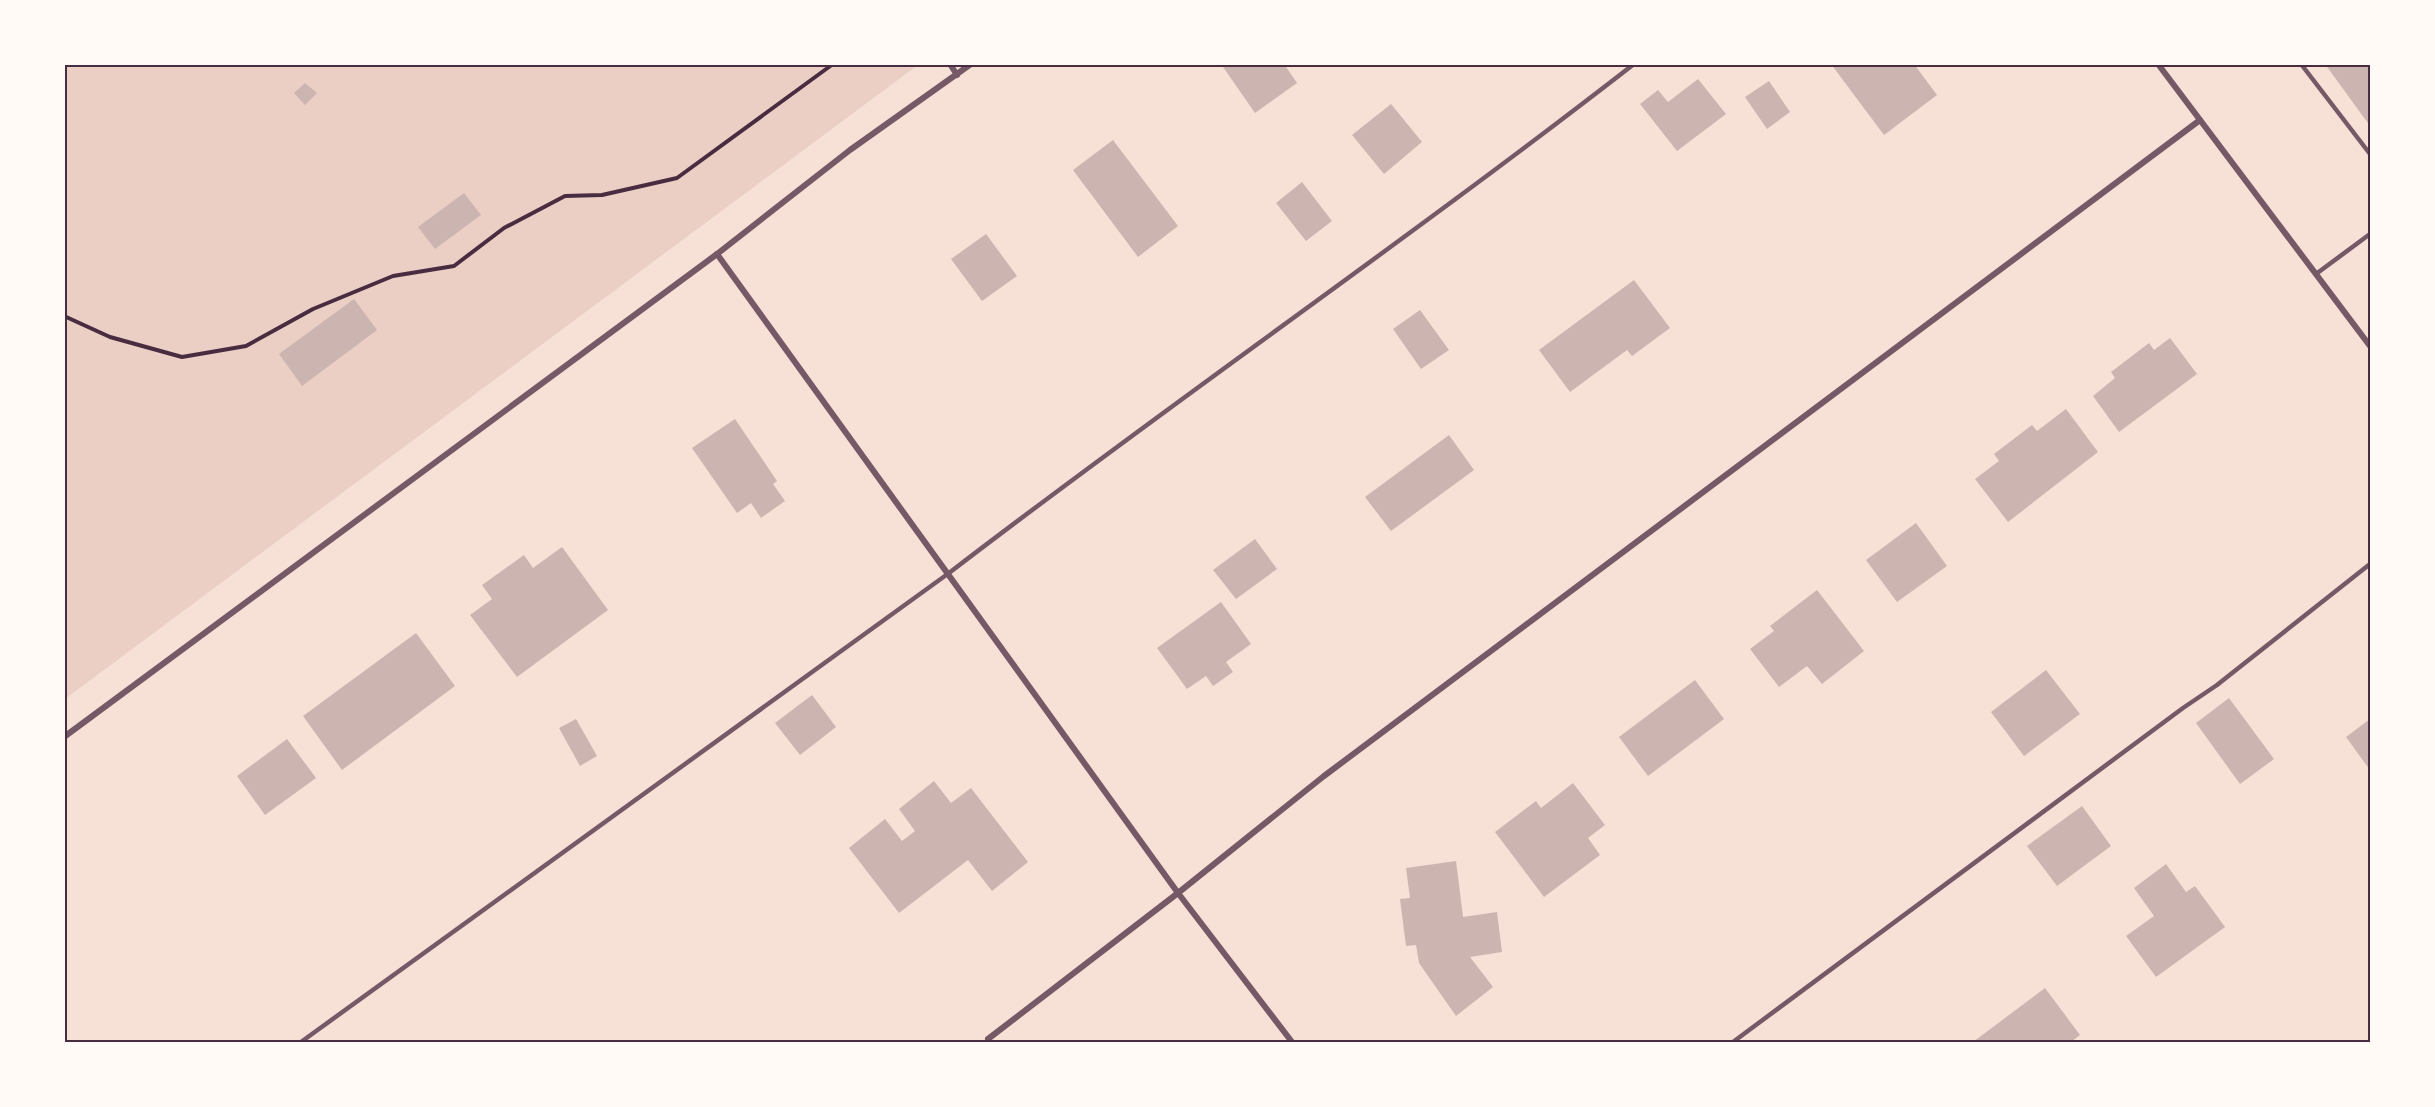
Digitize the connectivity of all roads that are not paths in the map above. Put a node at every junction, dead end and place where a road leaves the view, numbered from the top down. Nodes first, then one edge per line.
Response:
1 (950, 64) edge
2 (971, 64) edge
3 (1634, 64) edge
4 (2158, 64) edge
5 (2301, 64) edge
6 (957, 75) junction
7 (2200, 120) junction
8 (2370, 154) edge
9 (2370, 234) edge
10 (717, 254) junction
11 (2316, 273) junction
12 (2370, 346) edge
13 (2370, 564) edge
14 (949, 573) junction
15 (64, 737) edge
16 (1178, 893) junction
17 (988, 1039) dead end
18 (301, 1042) edge
19 (1292, 1042) edge
20 (1733, 1042) edge

1 - 6 street
2 - 6 street
3 - 14 lane
4 - 7 street
5 - 8 lane
6 - 10 street
7 - 11 street
7 - 16 street
9 - 11 lane
10 - 14 street
10 - 15 street
11 - 12 street
13 - 20 lane
14 - 16 street
14 - 18 lane
16 - 17 street
16 - 19 street

